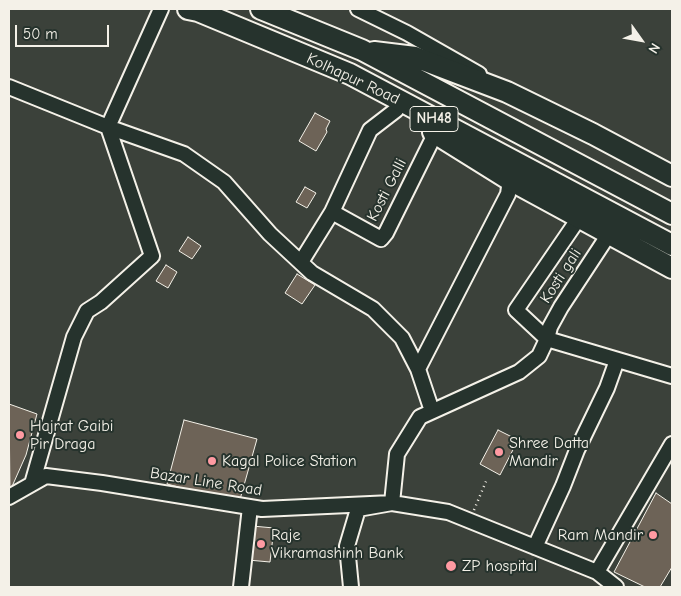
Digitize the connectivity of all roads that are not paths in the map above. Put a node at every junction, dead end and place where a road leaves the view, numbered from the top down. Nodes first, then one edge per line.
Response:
1 (161, 9) edge
2 (188, 9) edge
3 (261, 9) edge
4 (358, 9) edge
5 (362, 50) junction
6 (9, 87) edge
7 (375, 88) junction
8 (530, 103) junction
9 (396, 110) junction
10 (108, 127) junction
11 (435, 134) junction
12 (672, 176) edge
13 (510, 180) junction
14 (332, 212) junction
15 (672, 214) edge
16 (579, 218) junction
17 (609, 234) junction
18 (672, 246) edge
19 (301, 262) junction
20 (672, 268) edge
21 (547, 339) junction
22 (617, 360) junction
23 (418, 369) junction
24 (672, 376) edge
25 (432, 412) junction
26 (672, 444) edge
27 (32, 484) junction
28 (9, 501) edge
29 (392, 503) junction
30 (250, 508) junction
31 (535, 547) junction
32 (597, 572) junction
33 (241, 587) edge
34 (351, 587) edge
35 (616, 587) edge

1 - 10 street
2 - 7 highway, Kolhapur Road / NH48
3 - 5 highway, NH48
4 - 8 street
5 - 8 highway
5 - 15 highway, NH48
6 - 10 street
7 - 9 highway
7 - 18 highway, Kolhapur Road / NH48
8 - 12 highway
9 - 11 highway
9 - 14 street
10 - 19 street
10 - 27 street
11 - 13 highway
11 - 14 street, Kosti Galli
13 - 16 highway
13 - 23 street
14 - 19 street
16 - 17 highway
16 - 21 street
17 - 20 highway
17 - 21 street, Kosti gali
19 - 23 street
21 - 22 street
21 - 25 street, Kosti gali
22 - 24 street
22 - 31 street
23 - 25 street
25 - 29 street, Kosti gali
26 - 32 street
27 - 28 street
27 - 30 street, Bazar Line Road
29 - 30 street, Bazar Line Road
29 - 31 street
29 - 34 street
30 - 33 street
31 - 32 street
32 - 35 street

